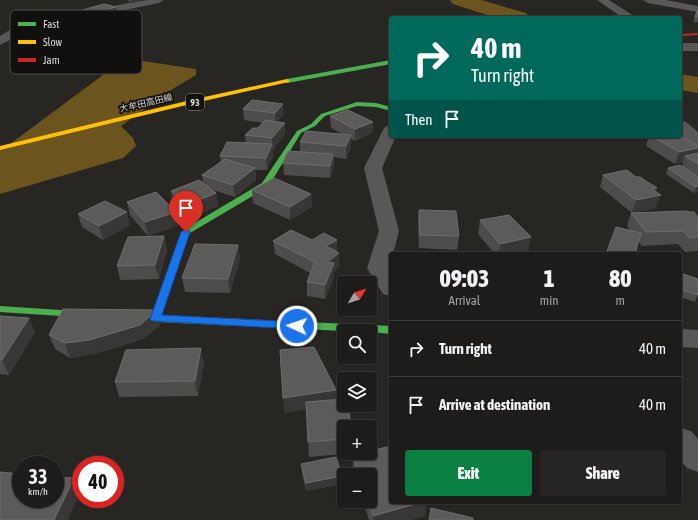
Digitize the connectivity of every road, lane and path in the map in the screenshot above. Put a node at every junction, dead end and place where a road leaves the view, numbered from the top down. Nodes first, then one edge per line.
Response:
1 (159, 0) edge
2 (602, 0) edge
3 (648, 0) edge
4 (698, 9) edge
5 (106, 10) edge
6 (628, 16) edge
7 (698, 34) edge
8 (10, 35) edge
9 (682, 35) edge
10 (0, 41) edge
11 (682, 47) edge
12 (698, 47) edge
13 (389, 62) edge
14 (389, 108) edge
15 (682, 127) edge
16 (389, 134) edge
17 (698, 141) edge
18 (0, 148) edge
19 (389, 286) edge
20 (0, 309) edge
21 (101, 315) edge
22 (117, 316) edge
23 (155, 319) junction
24 (389, 330) edge
25 (682, 338) edge
26 (698, 339) edge
27 (682, 442) edge
28 (698, 459) edge

1 - 5 street
2 - 6 street
3 - 4 street
7 - 9 street
8 - 10 street
11 - 12 street
13 - 18 street, 大牟田高田線 / 93
14 - 23 street
15 - 17 street
16 - 19 street
20 - 21 street
22 - 23 street
23 - 24 street
25 - 26 street
27 - 28 street

